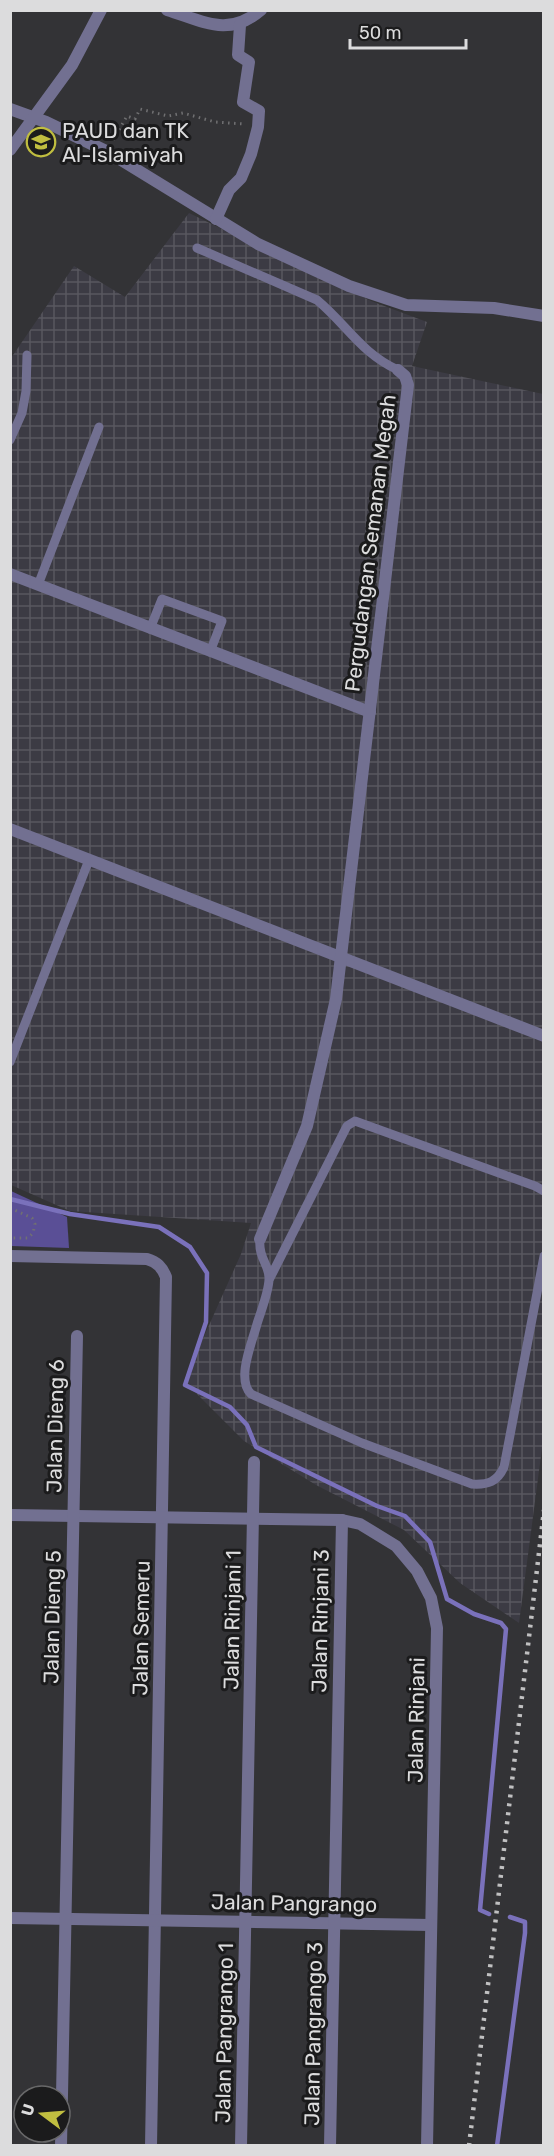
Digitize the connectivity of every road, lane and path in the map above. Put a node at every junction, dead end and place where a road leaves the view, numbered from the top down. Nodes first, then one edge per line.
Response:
1 (101, 10) edge
2 (167, 10) edge
3 (261, 10) edge
4 (240, 25) junction
5 (10, 109) edge
6 (34, 118) junction
7 (258, 128) junction
8 (10, 150) edge
9 (108, 152) junction
10 (216, 219) junction
11 (197, 248) dead end
12 (543, 316) edge
13 (27, 355) dead end
14 (398, 370) joint
15 (99, 427) dead end
16 (10, 440) edge
17 (10, 574) edge
18 (38, 585) junction
19 (150, 629) junction
20 (210, 652) junction
21 (370, 712) junction
22 (10, 829) edge
23 (89, 860) junction
24 (342, 957) junction
25 (543, 1036) edge
26 (10, 1062) edge
27 (543, 1191) edge
28 (10, 1208) edge
29 (10, 1238) edge
30 (260, 1239) joint
31 (543, 1256) edge
32 (10, 1257) edge
33 (270, 1278) junction
34 (76, 1336) dead end
35 (254, 1462) dead end
36 (10, 1515) edge
37 (73, 1516) junction
38 (163, 1518) junction
39 (253, 1519) junction
40 (342, 1520) junction
41 (10, 1918) edge
42 (65, 1919) junction
43 (156, 1921) junction
44 (245, 1922) junction
45 (334, 1923) junction
46 (431, 1925) junction
47 (61, 2145) edge
48 (151, 2145) edge
49 (241, 2145) edge
50 (330, 2145) edge
51 (427, 2145) edge

1 - 6 street
2 - 4 street
3 - 4 street
4 - 7 street
5 - 6 street
6 - 8 street
6 - 9 street
7 - 9 path
7 - 10 street
9 - 10 street
10 - 12 street
11 - 14 lane, Pergudangan Semanan Megah
13 - 16 lane
14 - 21 street, Pergudangan Semanan Megah
15 - 18 lane
17 - 18 street, Pergudangan Semanan Megah
18 - 19 street, Pergudangan Semanan Megah
19 - 20 street, Pergudangan Semanan Megah
19 - 20 lane
20 - 21 street, Pergudangan Semanan Megah
21 - 24 street, Pergudangan Semanan Megah
22 - 23 street
23 - 24 street
23 - 26 lane
24 - 25 street
24 - 30 street, Pergudangan Semanan Megah
27 - 33 lane
28 - 29 path
30 - 33 lane, Pergudangan Semanan Megah
31 - 33 lane
32 - 38 street, Jalan Semeru
34 - 37 street, Jalan Dieng 6
35 - 39 street, Jalan Rinjani 1
36 - 37 street, Jalan Rinjani
37 - 38 street, Jalan Rinjani
37 - 42 street, Jalan Dieng 5
38 - 39 street, Jalan Rinjani
38 - 43 street, Jalan Semeru
39 - 40 street, Jalan Rinjani
39 - 44 street, Jalan Rinjani 1
40 - 45 street, Jalan Rinjani 3
40 - 46 street, Jalan Rinjani
41 - 42 street, Jalan Pangrango
42 - 43 street, Jalan Pangrango
42 - 47 street, Jalan Dieng 5
43 - 44 street, Jalan Pangrango
43 - 48 street, Jalan Semeru
44 - 45 street, Jalan Pangrango
44 - 49 street, Jalan Pangrango 1
45 - 46 street, Jalan Pangrango
45 - 50 street, Jalan Pangrango 3
46 - 51 street, Jalan Rinjani

